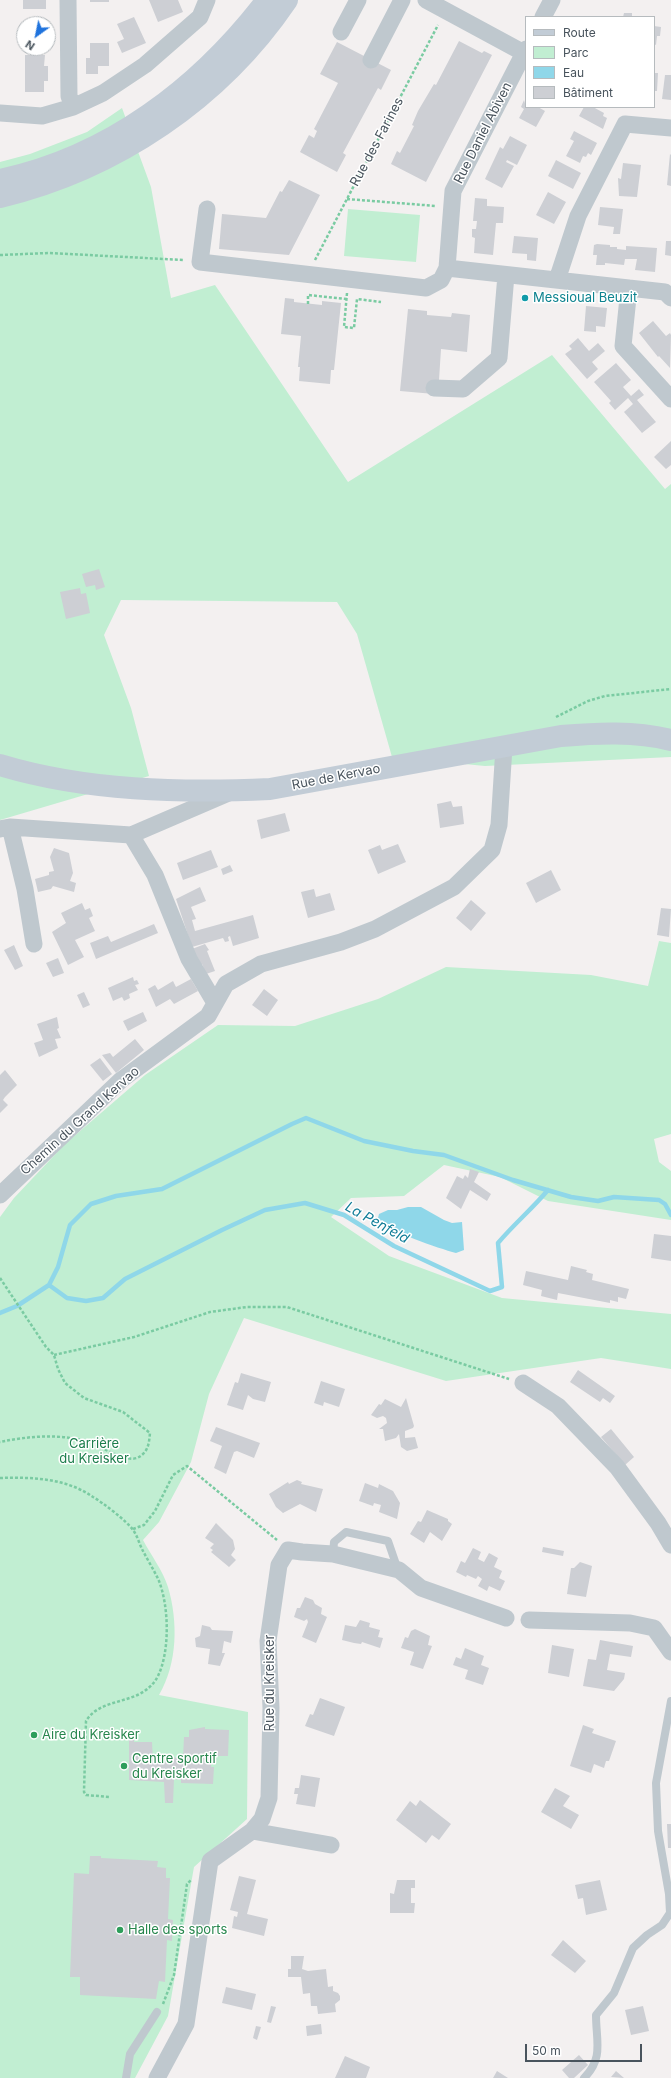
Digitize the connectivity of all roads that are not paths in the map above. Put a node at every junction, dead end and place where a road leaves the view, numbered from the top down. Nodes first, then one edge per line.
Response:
1 (68, 0) edge
2 (207, 0) edge
3 (267, 0) edge
4 (287, 0) edge
5 (358, 0) edge
6 (402, 0) edge
7 (426, 0) edge
8 (552, 0) edge
9 (544, 16) edge
10 (342, 32) dead end
11 (525, 51) edge
12 (371, 60) dead end
13 (73, 107) junction
14 (0, 113) edge
15 (671, 128) edge
16 (0, 180) edge
17 (0, 197) edge
18 (207, 209) dead end
19 (447, 268) junction
20 (506, 275) junction
21 (557, 280) junction
22 (629, 288) junction
23 (671, 298) edge
24 (434, 388) dead end
25 (671, 399) edge
26 (671, 740) edge
27 (504, 747) junction
28 (0, 765) edge
29 (235, 791) junction
30 (5, 828) edge
31 (131, 835) junction
32 (34, 944) dead end
33 (215, 1003) junction
34 (0, 1195) edge
35 (523, 1383) road end
36 (671, 1545) edge
37 (333, 1554) junction
38 (399, 1570) junction
39 (506, 1618) dead end
40 (529, 1620) dead end
41 (671, 1652) edge
42 (671, 1702) edge
43 (252, 1830) junction
44 (331, 1845) dead end
45 (157, 2012) road end
46 (126, 2078) edge
47 (157, 2078) edge
48 (584, 2078) edge

1 - 13 street
2 - 13 street
3 - 16 main road
4 - 17 main road
5 - 10 street
6 - 12 street
7 - 11 street
8 - 9 street
11 - 19 street, Rue Daniel Abiven
13 - 14 street
15 - 21 street
18 - 19 street
19 - 20 street
20 - 21 street
20 - 24 street
21 - 22 street
22 - 23 street
22 - 25 street
26 - 27 main road, Rue de Kervao
27 - 29 main road, Rue de Kervao
27 - 33 street, Chemin du Grand Kervao
28 - 29 main road, Rue de Kervao
29 - 31 street
30 - 31 street
30 - 32 street
31 - 33 street
33 - 34 street, Chemin du Grand Kervao
35 - 36 street
37 - 38 street
37 - 38 lane
37 - 43 street, Rue du Kreisker
38 - 39 street
40 - 41 street
42 - 48 lane
43 - 44 street
43 - 47 street, Rue du Kreisker
45 - 46 lane

